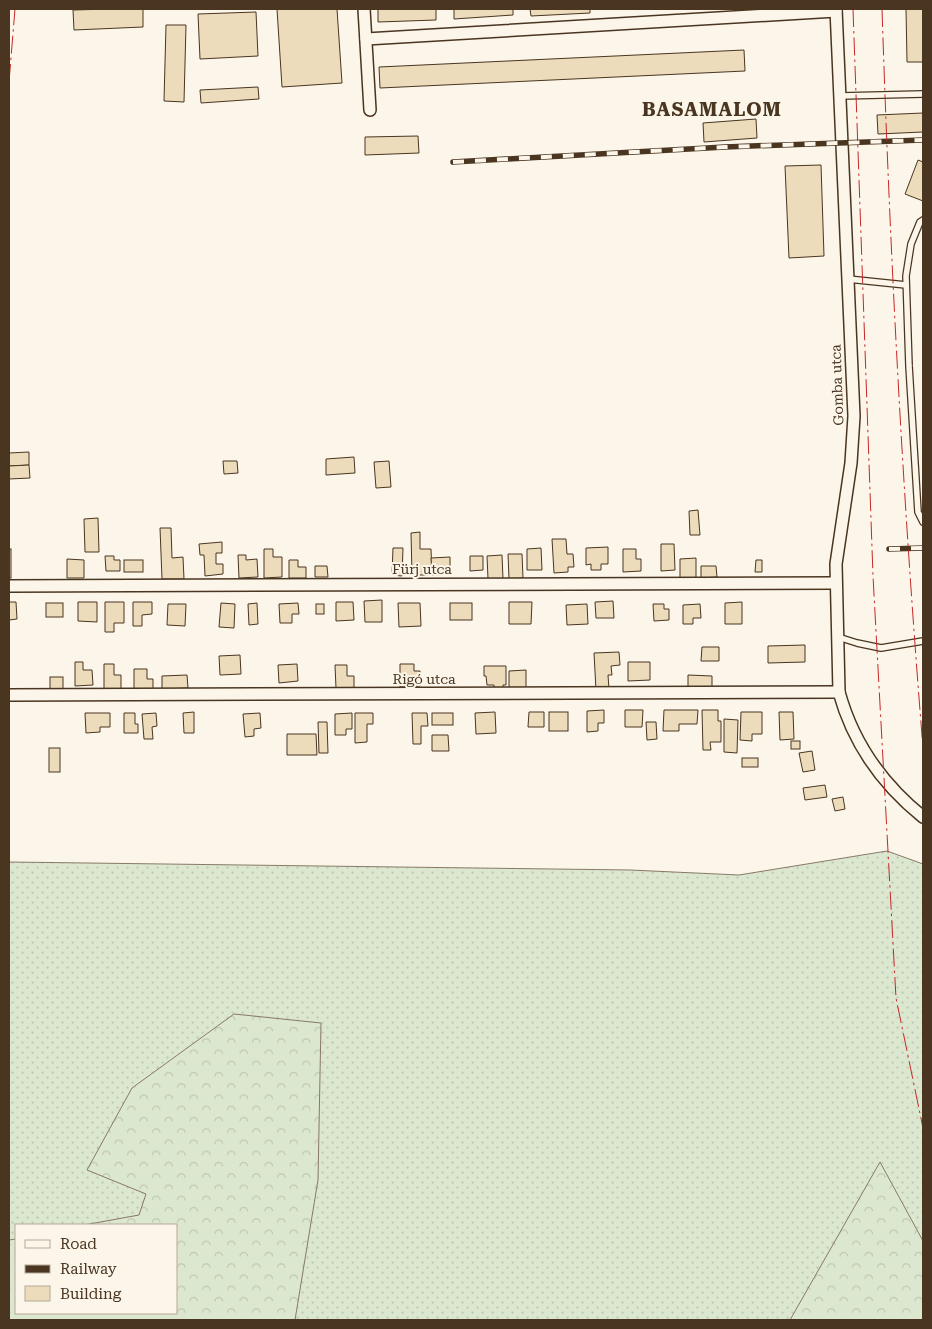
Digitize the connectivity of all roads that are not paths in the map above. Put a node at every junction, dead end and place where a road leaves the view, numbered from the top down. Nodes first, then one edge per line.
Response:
1 (364, 9) edge
2 (836, 10) edge
3 (366, 39) junction
4 (923, 94) edge
5 (840, 96) junction
6 (370, 110) dead end
7 (923, 220) edge
8 (848, 279) junction
9 (906, 285) junction
10 (923, 522) edge
11 (835, 583) junction
12 (9, 586) edge
13 (836, 636) junction
14 (923, 641) edge
15 (839, 692) junction
16 (9, 695) edge
17 (923, 817) edge

1 - 3 street
2 - 3 street
2 - 5 street, Gomba utca
3 - 6 street
4 - 5 lane
5 - 8 street, Gomba utca
7 - 9 lane
8 - 9 lane
8 - 11 street, Gomba utca
9 - 10 lane
11 - 12 street, Fürj utca
11 - 13 street, Gomba utca
13 - 14 lane
13 - 15 street, Gomba utca
15 - 16 street, Rigó utca
15 - 17 street, Gomba utca

